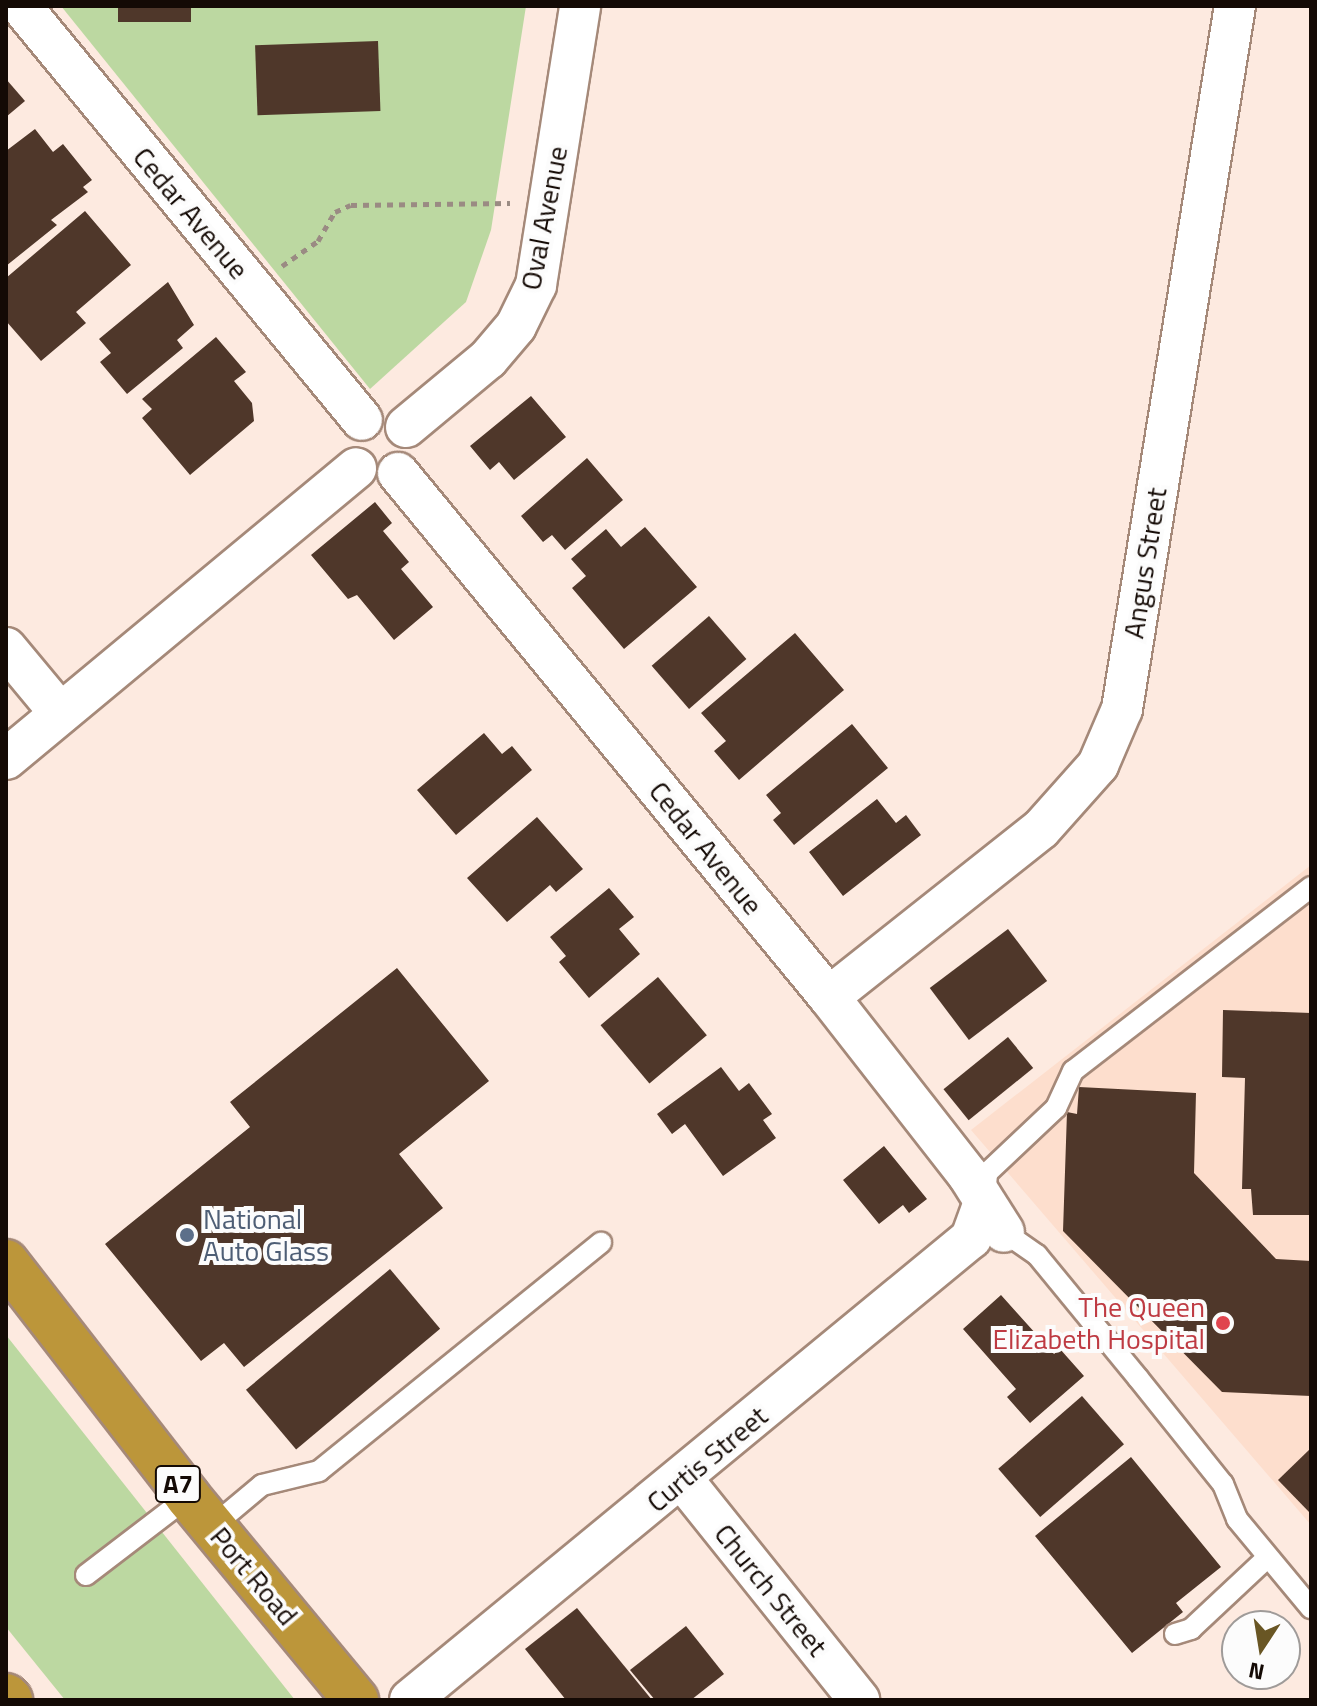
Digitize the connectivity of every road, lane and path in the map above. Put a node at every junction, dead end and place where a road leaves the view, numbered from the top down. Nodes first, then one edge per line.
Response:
1 (21, 6) edge
2 (580, 6) edge
3 (1235, 6) edge
4 (510, 203) dead end
5 (281, 266) dead end
6 (362, 420) junction
7 (406, 427) junction
8 (356, 468) junction
9 (398, 473) junction
10 (6, 648) edge
11 (60, 713) junction
12 (6, 759) edge
13 (1311, 887) edge
14 (829, 997) junction
15 (994, 1217) junction
16 (601, 1243) dead end
17 (6, 1262) edge
18 (683, 1480) junction
19 (200, 1511) junction
20 (1268, 1557) junction
21 (86, 1575) dead end
22 (1311, 1608) edge
23 (1175, 1634) dead end
24 (356, 1700) edge
25 (410, 1700) edge
26 (859, 1700) edge

1 - 6 street, Cedar Avenue
2 - 7 street, Oval Avenue
3 - 14 street, Angus Street
4 - 5 path
6 - 7 street
6 - 8 street
7 - 9 street
8 - 9 street
8 - 11 street
9 - 14 street, Cedar Avenue
10 - 11 street
11 - 12 street
13 - 15 lane
14 - 15 street, Cedar Avenue
15 - 18 street, Curtis Street
15 - 20 lane
16 - 19 lane
17 - 19 highway, Port Road / A7
18 - 25 street, Curtis Street
18 - 26 street, Church Street
19 - 21 lane
19 - 24 highway, Port Road / A7
20 - 22 lane
20 - 23 lane

